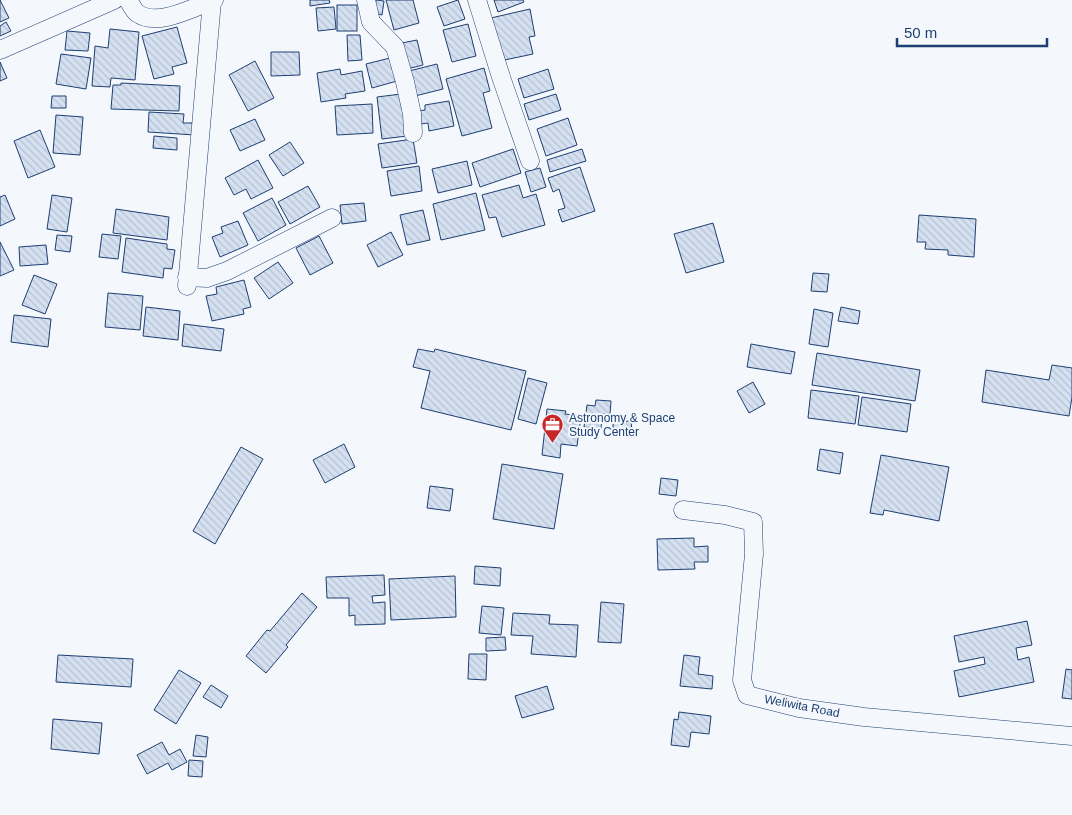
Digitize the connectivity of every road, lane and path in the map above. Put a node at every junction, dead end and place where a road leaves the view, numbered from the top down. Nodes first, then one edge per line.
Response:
1 (114, 0) edge
2 (128, 0) edge
3 (213, 0) edge
4 (366, 0) edge
5 (477, 0) edge
6 (0, 50) edge
7 (413, 133) dead end
8 (530, 161) dead end
9 (332, 218) dead end
10 (683, 510) dead end
11 (1072, 736) edge

1 - 6 street
2 - 3 street
3 - 9 street
4 - 7 street
5 - 8 street
10 - 11 street, Weliwita Road

